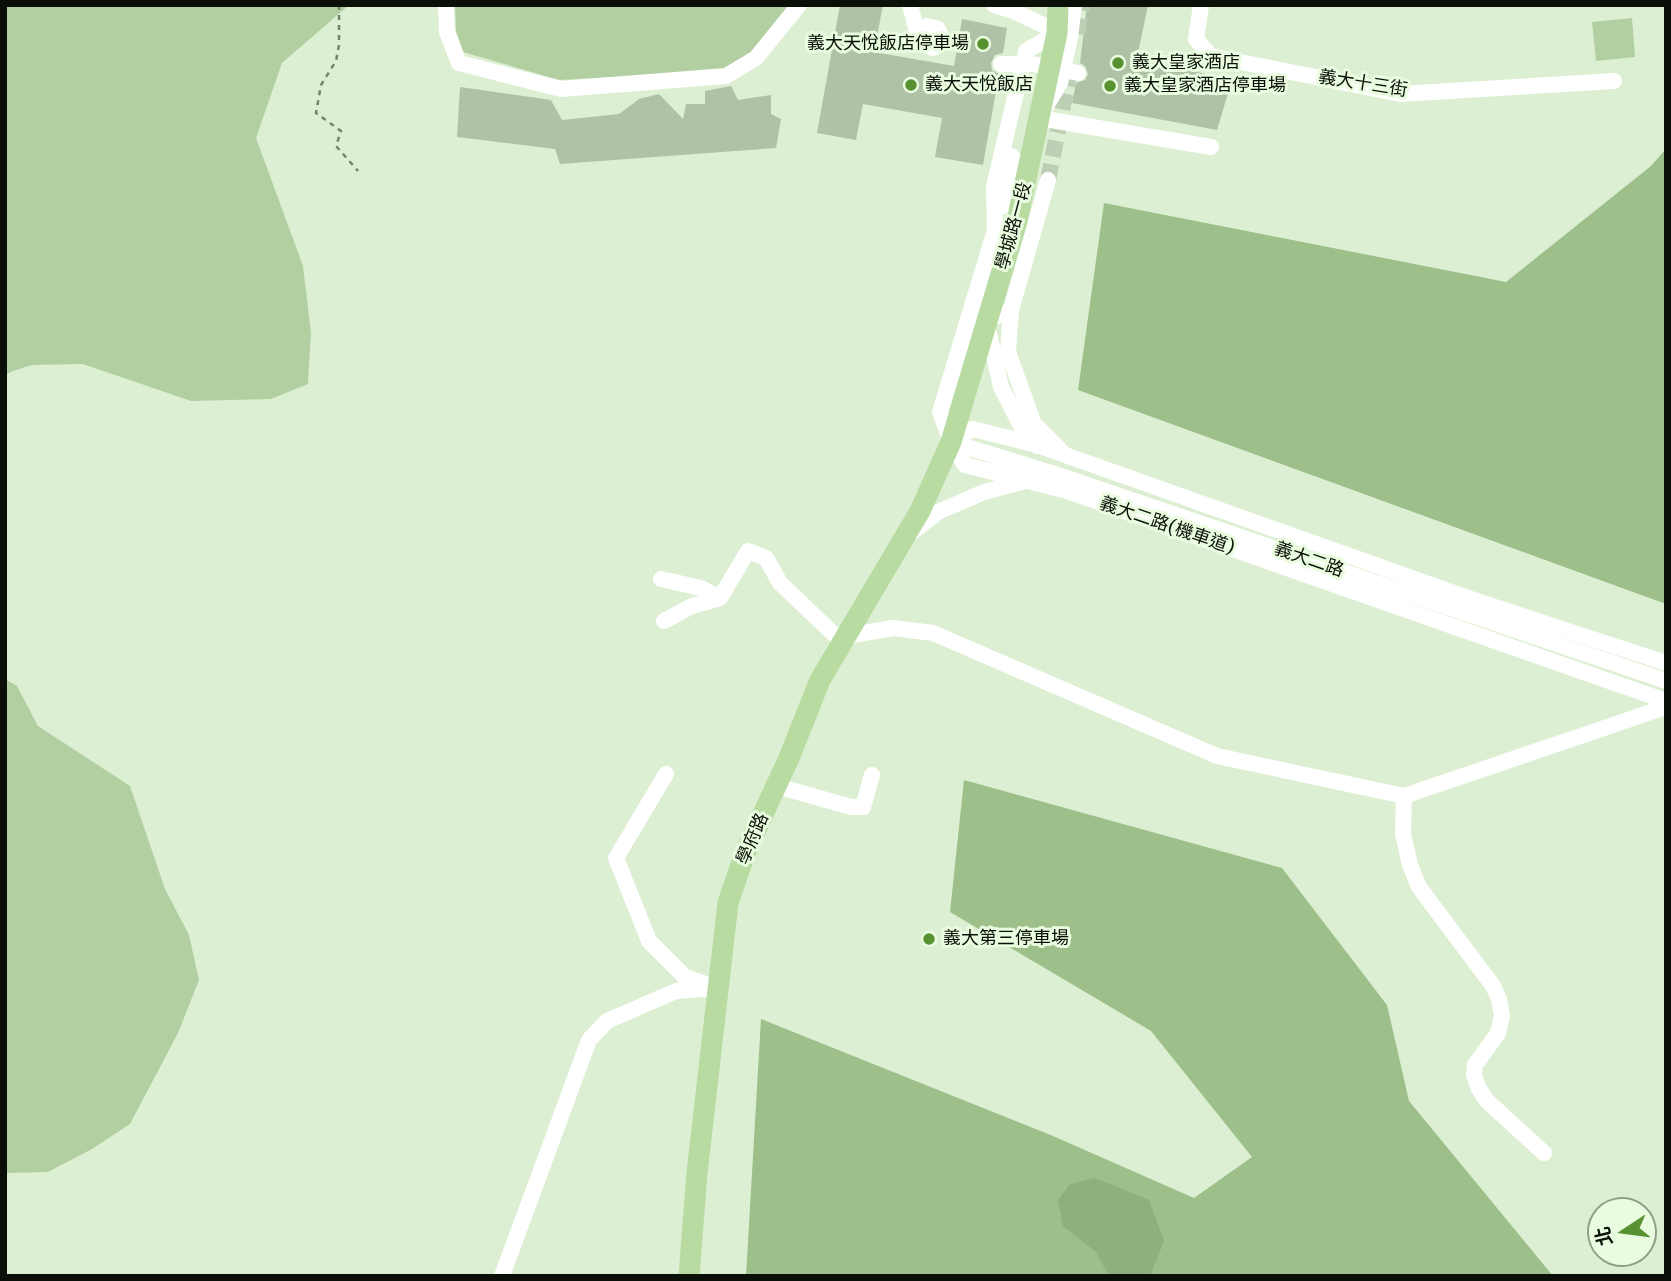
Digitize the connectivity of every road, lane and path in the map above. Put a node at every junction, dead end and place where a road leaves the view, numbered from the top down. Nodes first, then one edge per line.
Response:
1 (340, 5) edge
2 (446, 5) edge
3 (799, 5) edge
4 (910, 5) edge
5 (994, 5) edge
6 (1058, 5) edge
7 (1064, 5) edge
8 (1074, 5) edge
9 (1201, 5) edge
10 (917, 32) dead end
11 (1063, 35) junction
12 (1001, 64) dead end
13 (1032, 64) junction
14 (1078, 73) dead end
15 (1614, 81) dead end
16 (1039, 118) junction
17 (1211, 147) dead end
18 (358, 171) dead end
19 (1048, 180) tunnel mouth
20 (1005, 261) junction
21 (1011, 310) junction
22 (986, 321) junction
23 (951, 442) junction
24 (1037, 445) junction
25 (1066, 457) junction
26 (1064, 477) junction
27 (1027, 481) junction
28 (903, 540) junction
29 (661, 579) dead end
30 (720, 598) junction
31 (664, 621) dead end
32 (844, 639) junction
33 (1666, 663) edge
34 (1666, 681) edge
35 (1666, 701) edge
36 (1666, 707) edge
37 (666, 774) dead end
38 (872, 775) dead end
39 (776, 786) junction
40 (1404, 796) junction
41 (717, 988) junction
42 (1544, 1153) dead end
43 (502, 1276) edge
44 (689, 1276) edge

1 - 18 path
2 - 3 street
4 - 10 street
5 - 11 street
6 - 11 main road, 學城路一段
7 - 11 street
8 - 11 street
9 - 15 street, 義大十三街
11 - 16 main road, 學城路一段
11 - 23 street
12 - 13 street
13 - 14 street
13 - 20 street
16 - 17 street
16 - 20 main road, 學城路一段
19 - 21 street, 義大二路(機車道)
20 - 22 main road, 學城路一段
21 - 22 street
21 - 25 street, 義大二路(機車道)
22 - 23 main road, 學城路一段
22 - 24 street
23 - 24 street, 義大二路(機車道)
23 - 26 street, 義大二路
23 - 27 street, 義大二路(機車道)
23 - 28 main road, 學府路
24 - 25 street, 義大二路(機車道)
24 - 26 street
25 - 33 street, 義大二路(機車道)
26 - 27 street
26 - 34 street, 義大二路
27 - 28 street
27 - 35 street, 義大二路(機車道)
28 - 32 main road, 學府路
29 - 30 street
30 - 31 street
30 - 32 street
32 - 39 main road, 學府路
32 - 40 street
36 - 40 street
37 - 41 street
38 - 39 street
39 - 41 main road, 學府路
40 - 42 street
41 - 43 street
41 - 44 main road, 學府路

